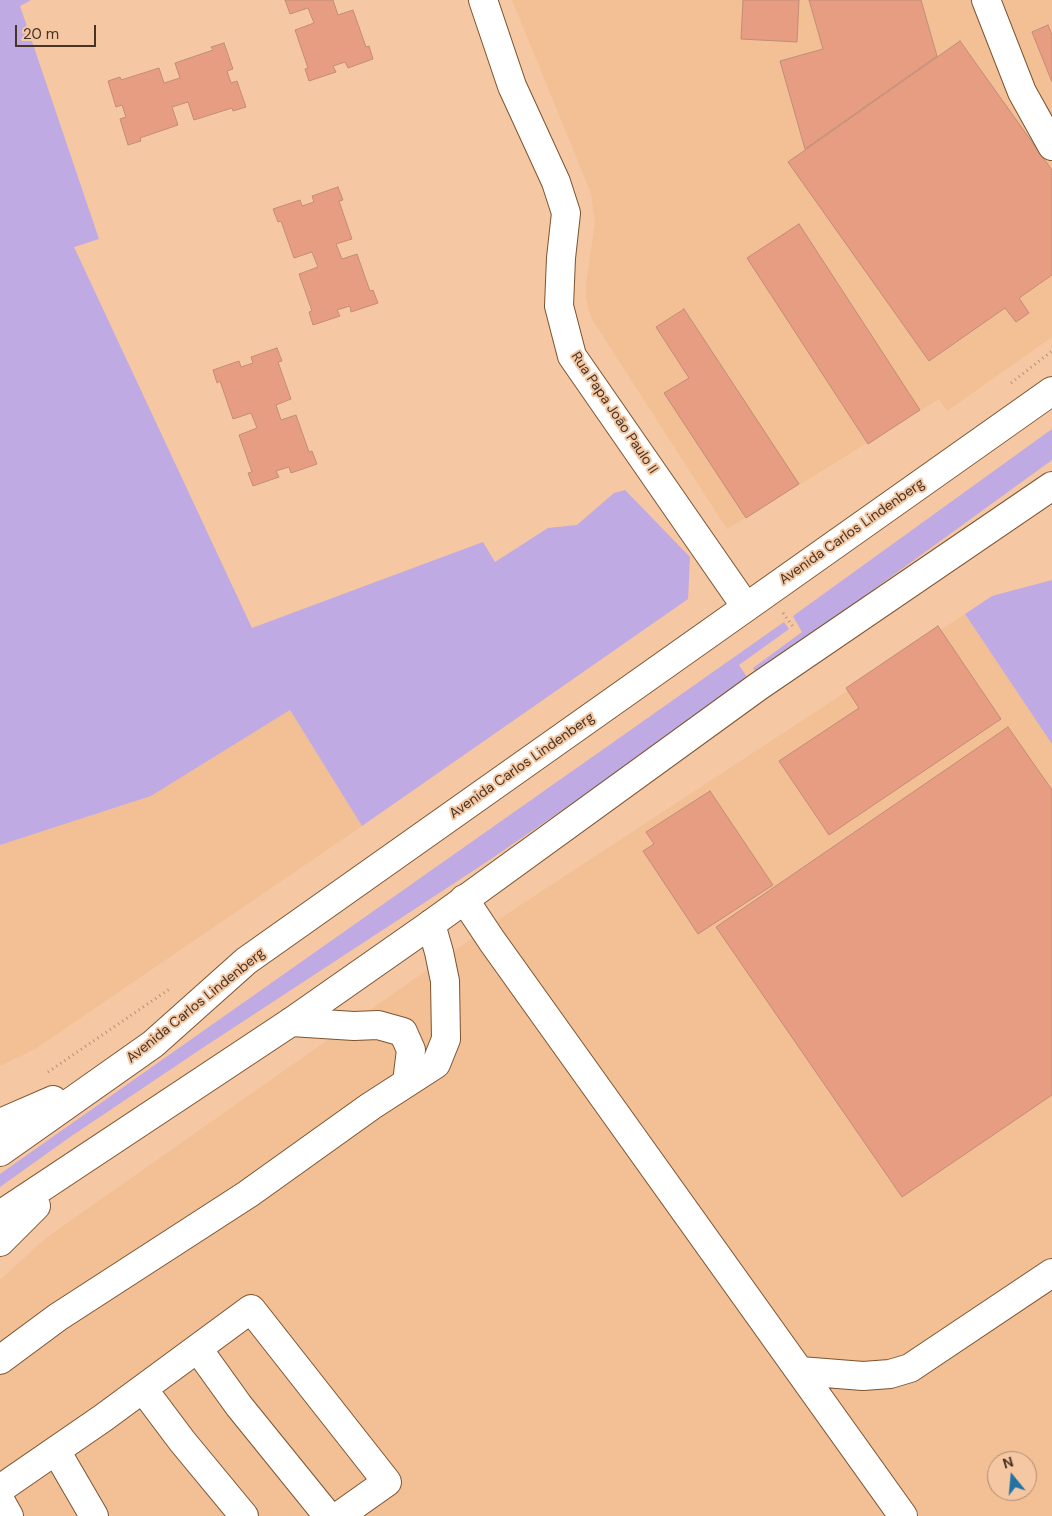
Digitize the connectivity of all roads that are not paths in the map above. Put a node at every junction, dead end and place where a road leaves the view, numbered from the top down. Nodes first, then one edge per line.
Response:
1 (483, 0) edge
2 (986, 0) edge
3 (1052, 146) edge
4 (1052, 391) edge
5 (1052, 486) edge
6 (757, 600) junction
7 (464, 899) junction
8 (431, 924) junction
9 (291, 1022) junction
10 (115, 1071) junction
11 (406, 1082) junction
12 (0, 1123) edge
13 (0, 1152) edge
14 (92, 1153) junction
15 (0, 1215) edge
16 (0, 1242) edge
17 (1052, 1273) edge
18 (198, 1349) junction
19 (0, 1360) edge
20 (800, 1372) junction
21 (144, 1389) junction
22 (55, 1452) junction
23 (0, 1489) edge
24 (0, 1500) edge
25 (9, 1516) edge
26 (94, 1516) edge
27 (244, 1516) edge
28 (328, 1516) edge
29 (339, 1516) edge
30 (903, 1516) edge

1 - 6 main road, Rua Papa João Paulo II
2 - 3 main road
4 - 6 main road, Avenida Carlos Lindenberg
5 - 7 main road
6 - 10 main road, Avenida Carlos Lindenberg
7 - 8 main road
7 - 20 main road
8 - 9 main road
8 - 11 main road
9 - 11 main road
9 - 14 main road
10 - 12 main road
10 - 13 main road, Avenida Carlos Lindenberg
11 - 19 main road
14 - 15 main road
14 - 16 main road
17 - 20 main road
18 - 21 main road
18 - 28 main road
18 - 29 main road
20 - 30 main road
21 - 22 main road
21 - 27 main road
22 - 23 main road
22 - 26 main road
24 - 25 main road

